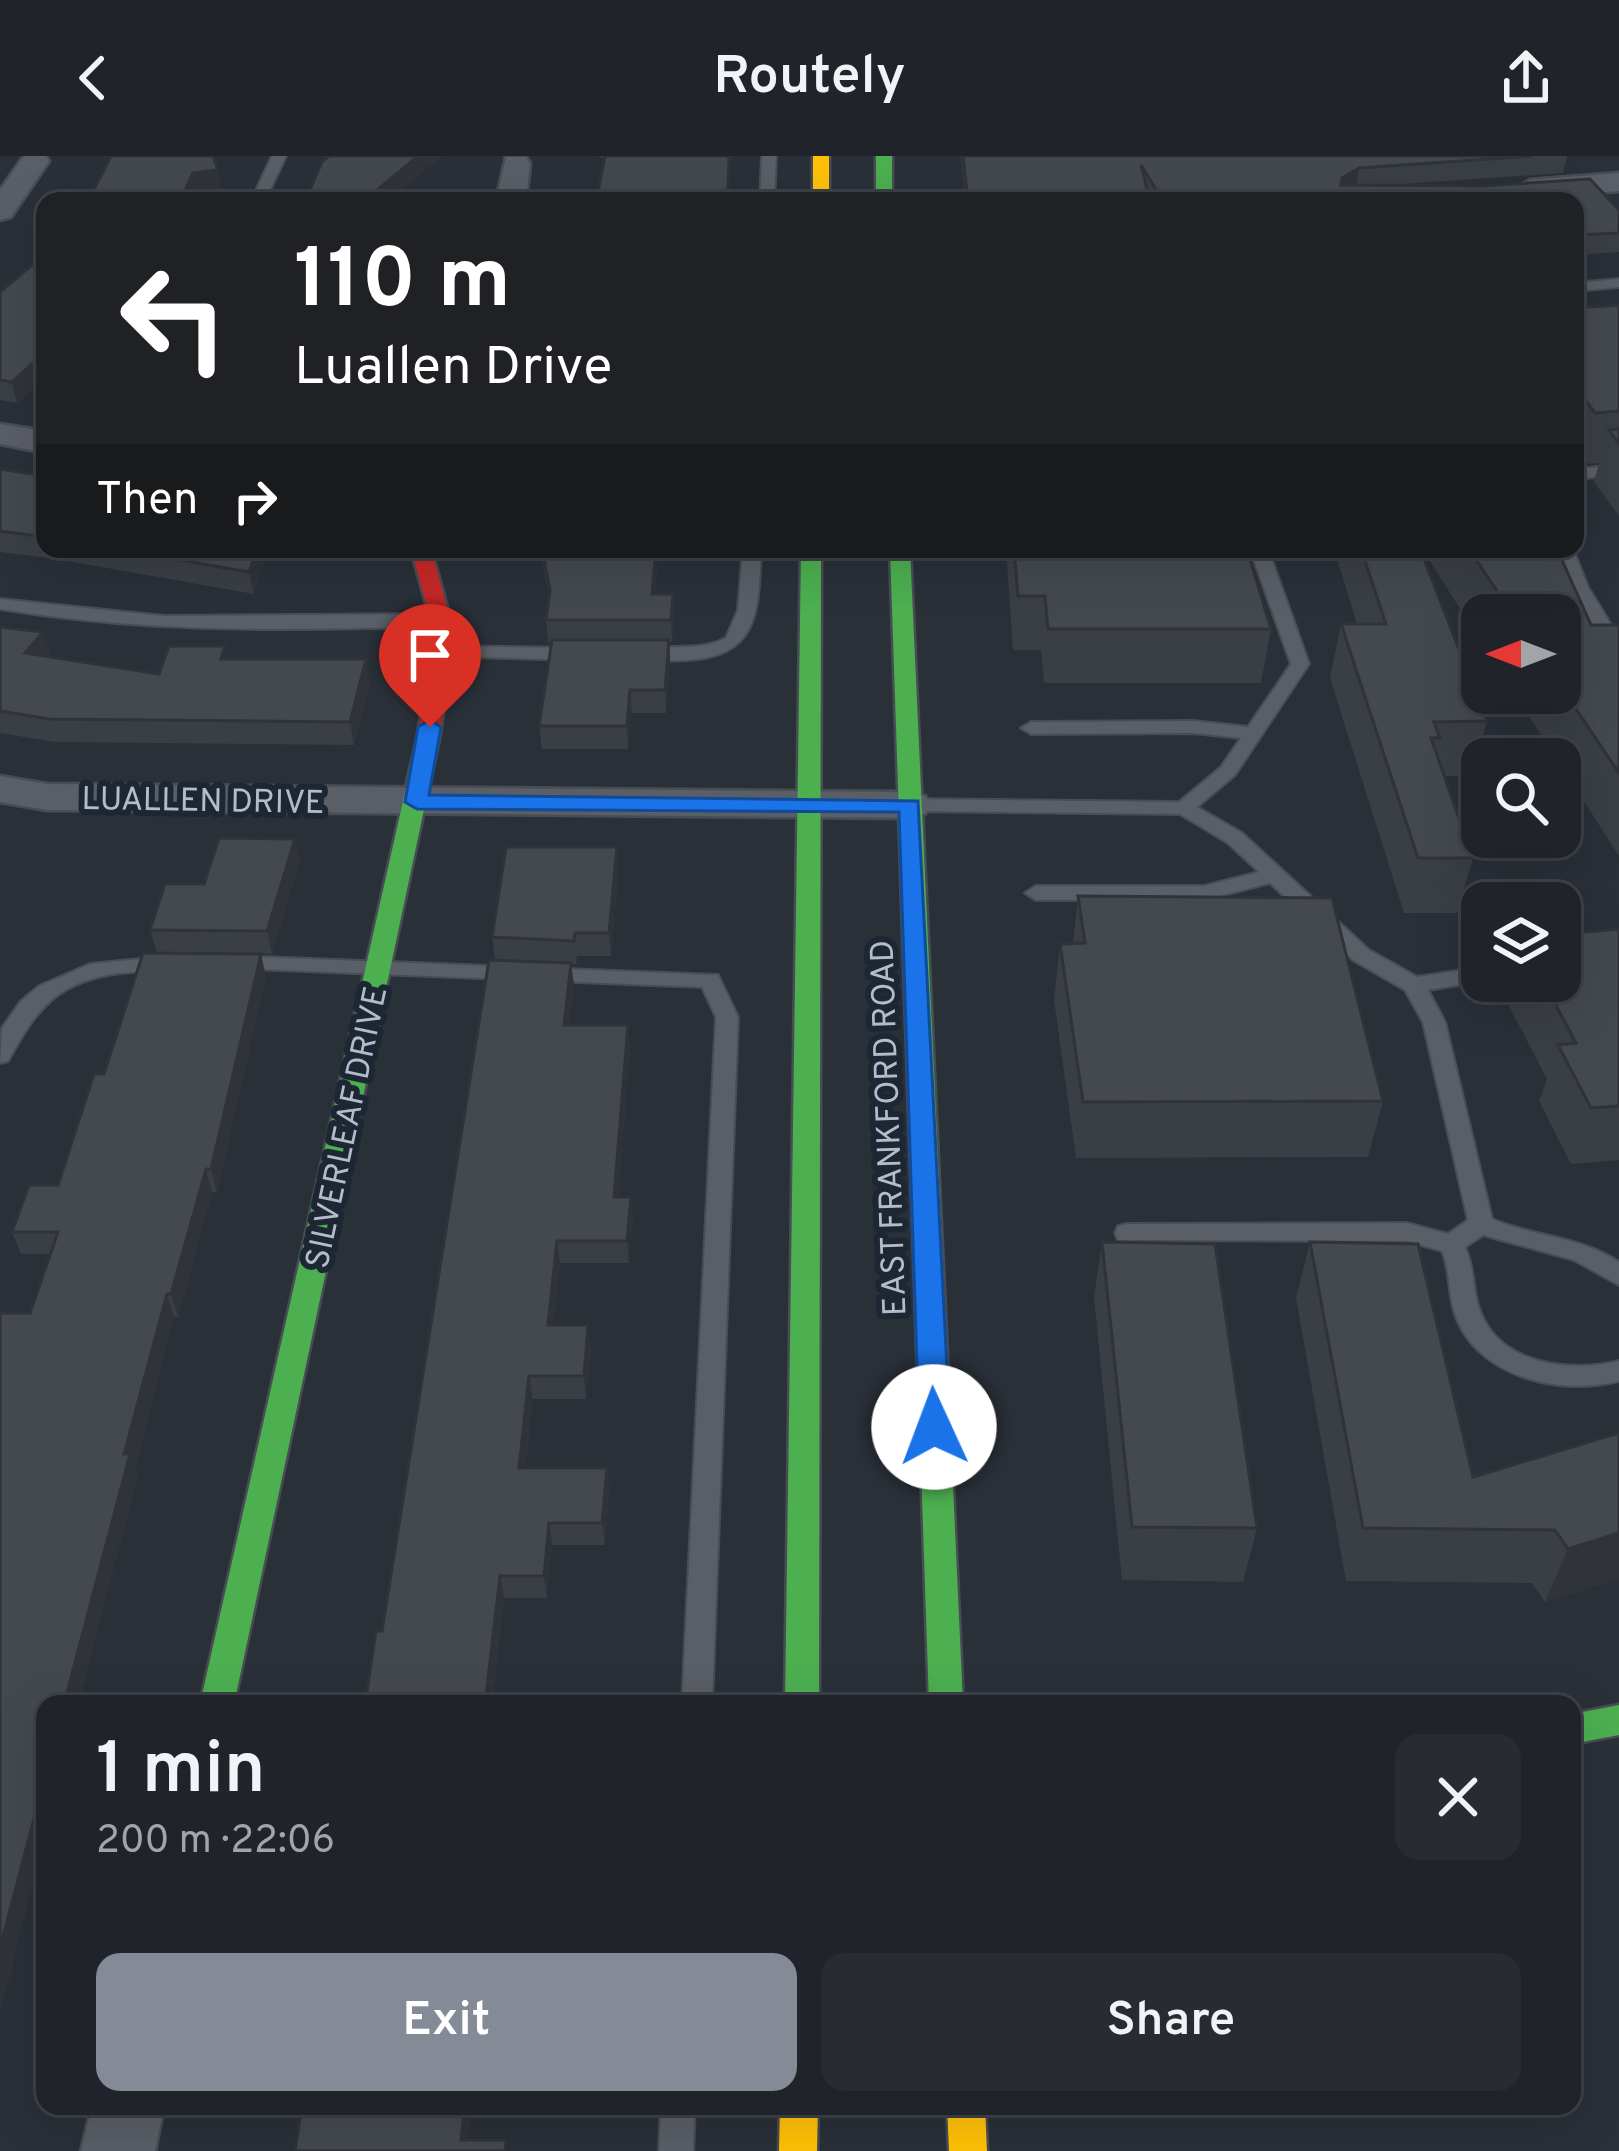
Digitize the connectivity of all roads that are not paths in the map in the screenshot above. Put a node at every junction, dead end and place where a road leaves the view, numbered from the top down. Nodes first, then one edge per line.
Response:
1 (279, 156) edge
2 (769, 156) edge
3 (820, 156) edge
4 (884, 156) edge
5 (35, 161) dead end
6 (516, 163) dead end
7 (1619, 182) edge
8 (1508, 190) edge
9 (262, 192) edge
10 (512, 192) edge
11 (767, 192) edge
12 (821, 192) edge
13 (884, 192) edge
14 (0, 211) edge
15 (1619, 284) edge
16 (1584, 286) edge
17 (1619, 470) edge
18 (1584, 473) edge
19 (424, 558) edge
20 (752, 558) edge
21 (811, 558) edge
22 (900, 558) edge
23 (1262, 558) edge
24 (1568, 558) edge
25 (0, 604) edge
26 (441, 620) junction
27 (442, 652) junction
28 (1619, 653) edge
29 (594, 654) edge
30 (616, 654) edge
31 (1031, 728) dead end
32 (1253, 733) junction
33 (0, 789) edge
34 (417, 802) junction
35 (811, 806) junction
36 (910, 806) junction
37 (1184, 808) junction
38 (1274, 874) junction
39 (1036, 893) dead end
40 (380, 966) junction
41 (1461, 977) edge
42 (1414, 985) junction
43 (0, 1055) edge
44 (1481, 1223) junction
45 (1127, 1233) dead end
46 (1451, 1244) junction
47 (1619, 1275) edge
48 (1619, 1371) edge
49 (219, 1695) edge
50 (697, 1695) edge
51 (802, 1695) edge
52 (946, 1695) edge
53 (1619, 1720) edge
54 (1581, 1727) edge
55 (126, 2115) edge
56 (678, 2115) edge
57 (799, 2115) edge
58 (966, 2115) edge
59 (118, 2151) edge
60 (676, 2151) edge
61 (799, 2151) edge
62 (968, 2151) edge

1 - 9 lane
2 - 11 lane
3 - 12 main road
4 - 13 main road
5 - 14 street
6 - 10 street
7 - 8 street
15 - 16 lane
17 - 18 lane
19 - 26 main road, SILVERLEAF DRIVE
20 - 30 lane
21 - 35 main road
22 - 36 main road, EAST FRANKFORD ROAD
23 - 32 lane
24 - 28 lane
25 - 26 lane
26 - 27 main road, SILVERLEAF DRIVE
27 - 29 lane
27 - 34 main road, SILVERLEAF DRIVE
31 - 32 lane
32 - 37 lane
33 - 34 street, LUALLEN DRIVE
34 - 35 street, LUALLEN DRIVE
34 - 40 main road, SILVERLEAF DRIVE
35 - 36 street, LUALLEN DRIVE
35 - 51 main road
36 - 37 lane
36 - 52 main road, EAST FRANKFORD ROAD
37 - 38 lane
38 - 39 lane
38 - 42 lane
40 - 43 lane
40 - 49 main road, SILVERLEAF DRIVE
40 - 50 lane
41 - 42 lane
42 - 44 lane
44 - 46 lane
44 - 47 lane
45 - 46 lane
46 - 48 lane
53 - 54 main road
55 - 59 street
56 - 60 lane
57 - 61 main road
58 - 62 main road

